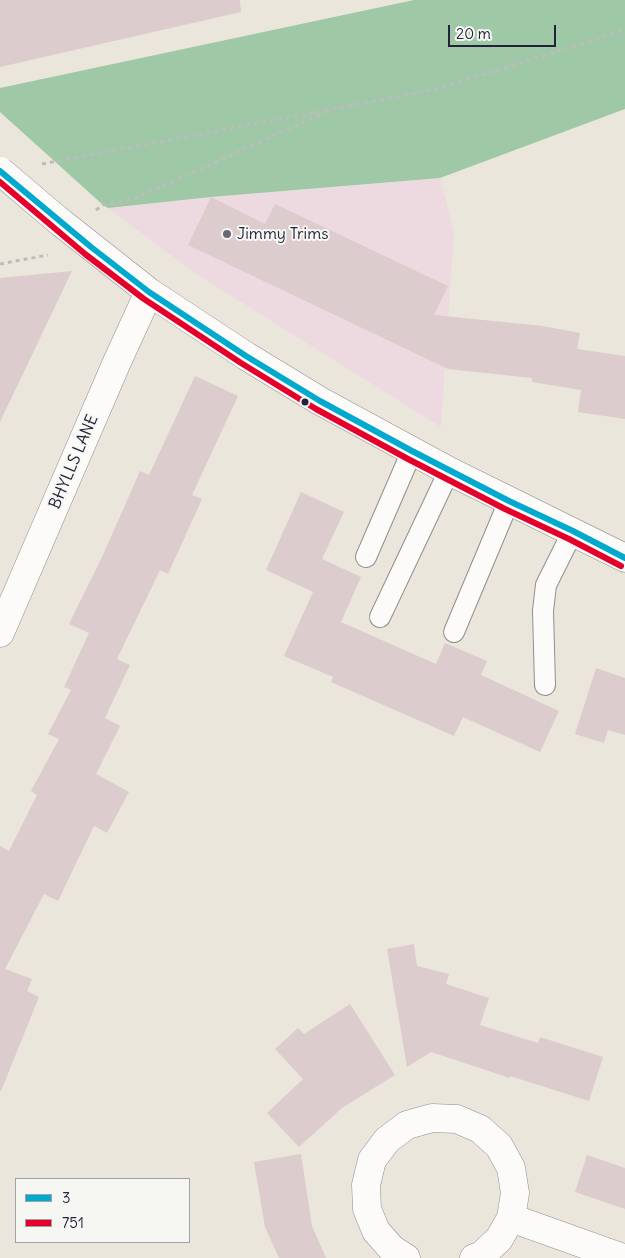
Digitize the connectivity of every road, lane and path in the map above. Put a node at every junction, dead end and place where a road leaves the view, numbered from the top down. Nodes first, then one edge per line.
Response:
1 (625, 30) edge
2 (331, 109) junction
3 (39, 165) dead end
4 (0, 172) edge
5 (136, 198) dead end
6 (91, 247) junction
7 (0, 264) edge
8 (149, 292) junction
9 (412, 451) junction
10 (449, 471) junction
11 (509, 501) junction
12 (573, 531) junction
13 (366, 557) dead end
14 (625, 558) edge
15 (380, 617) dead end
16 (0, 632) edge
17 (454, 632) dead end
18 (546, 685) dead end
19 (511, 1218) junction
20 (406, 1258) edge
21 (474, 1258) edge
22 (623, 1258) edge

1 - 2 path
2 - 3 path
2 - 5 path
4 - 6 street, bridge
6 - 7 path
6 - 8 street
8 - 9 street
8 - 16 street, BHYLLS LANE
9 - 10 street
9 - 13 lane
10 - 11 street
10 - 15 lane
11 - 12 street
11 - 17 lane
12 - 14 street
12 - 18 lane
19 - 20 street
19 - 21 street
19 - 22 street

